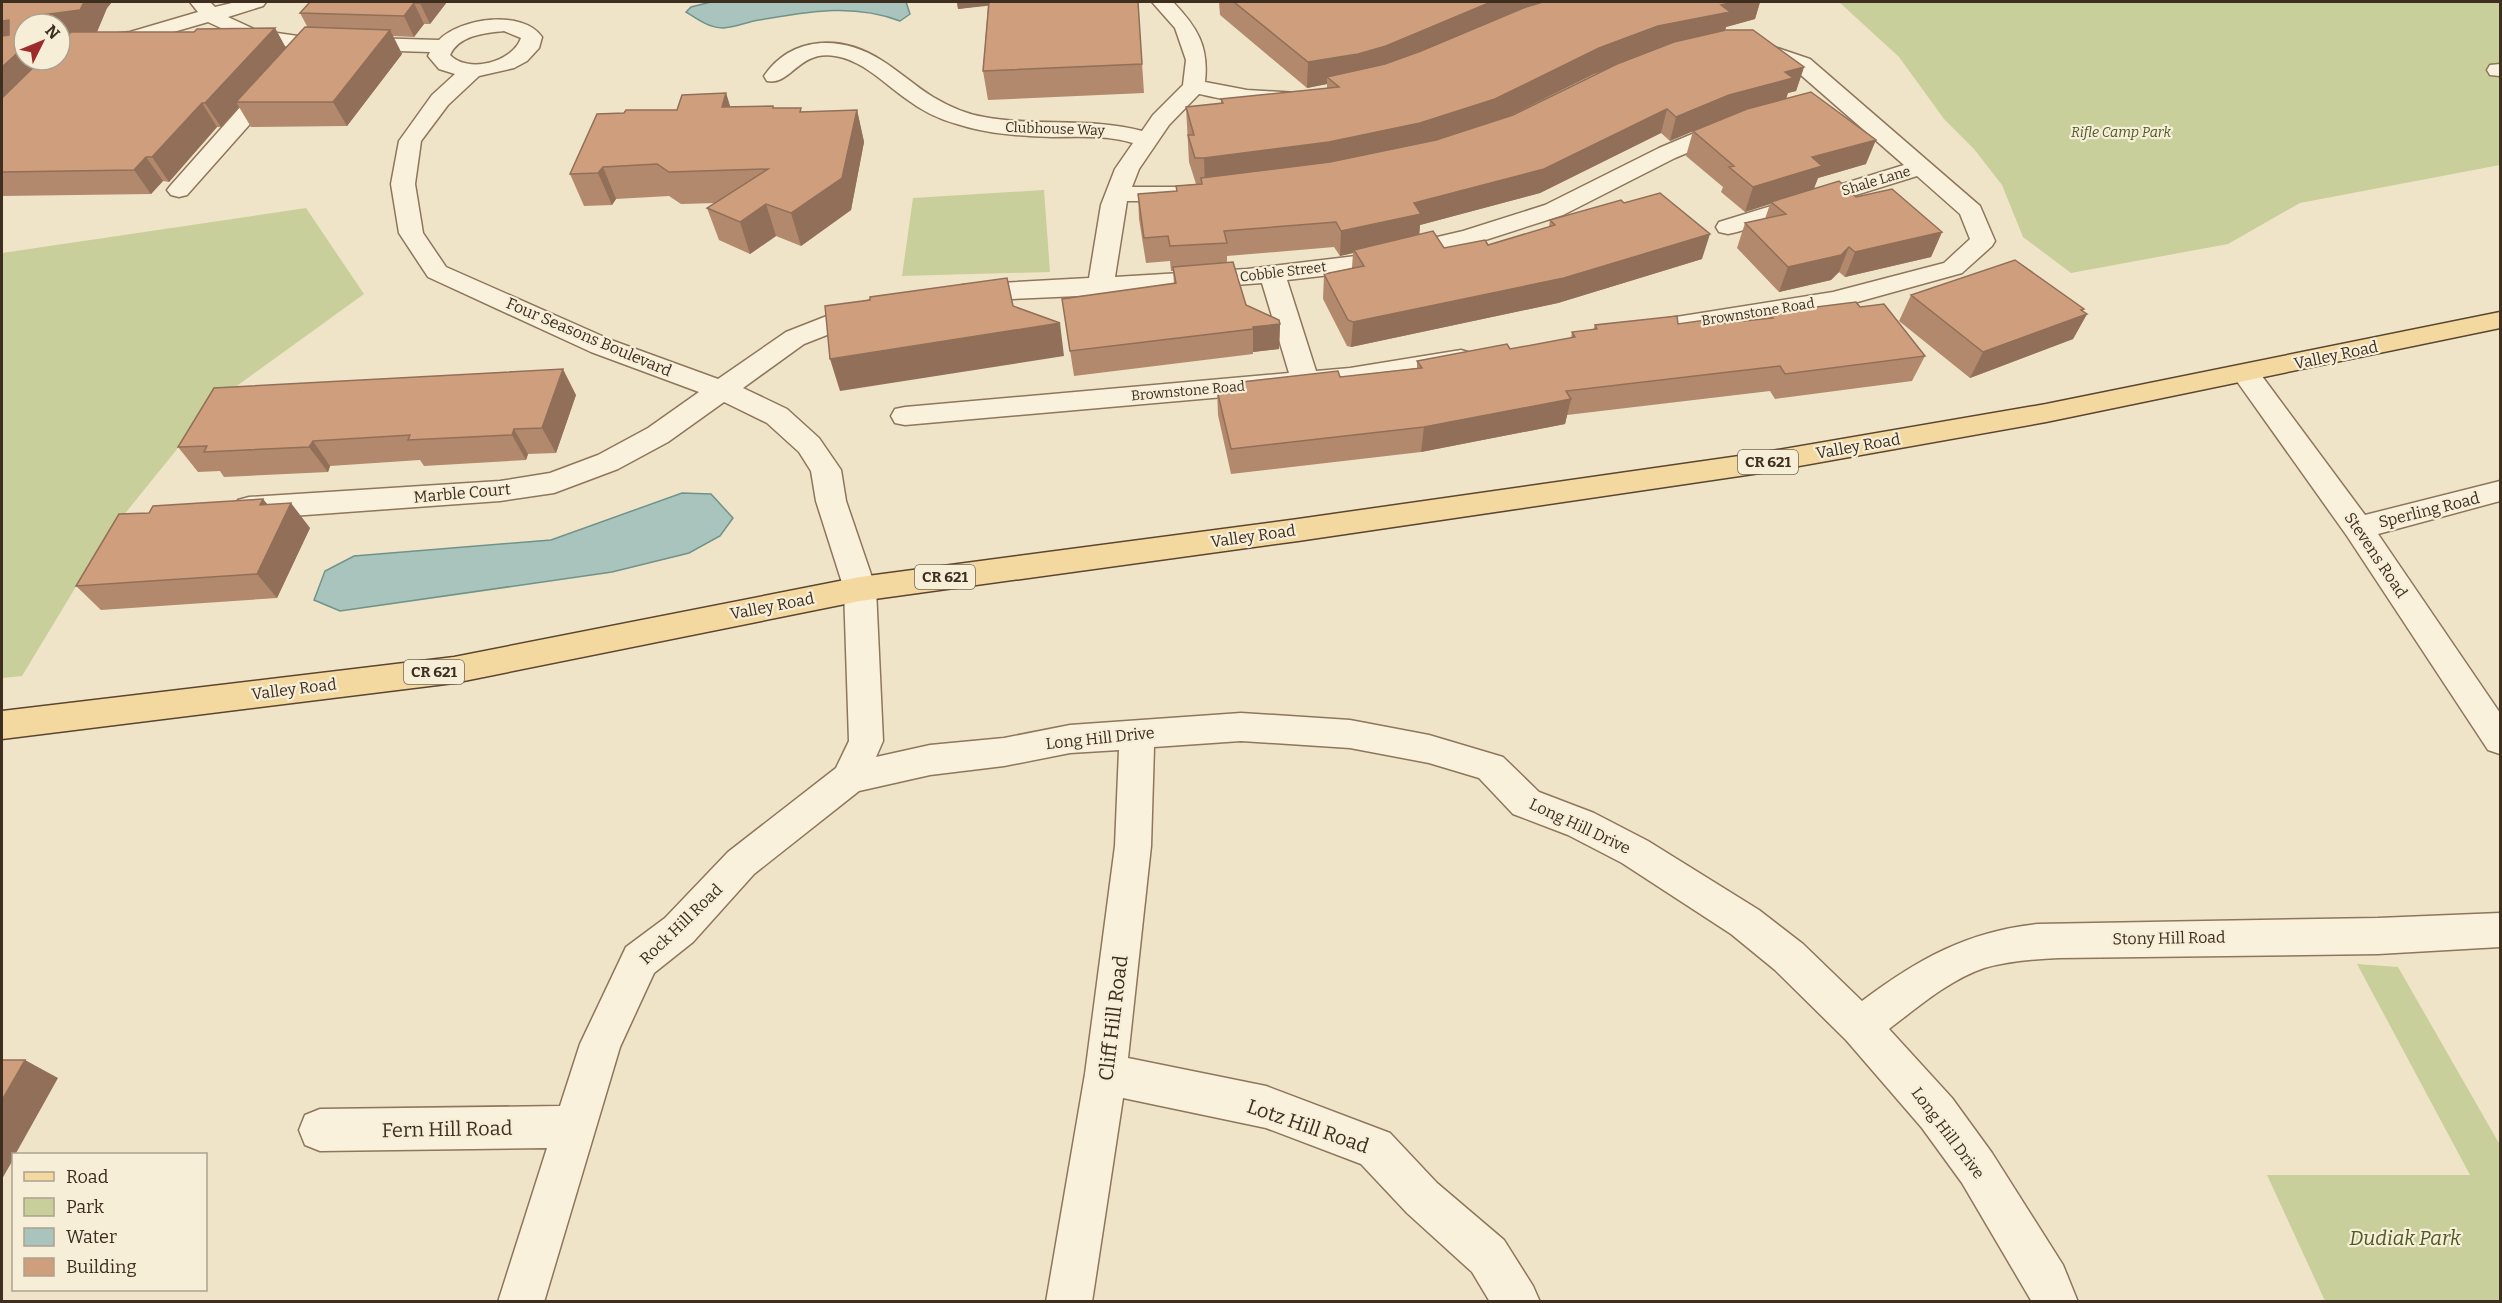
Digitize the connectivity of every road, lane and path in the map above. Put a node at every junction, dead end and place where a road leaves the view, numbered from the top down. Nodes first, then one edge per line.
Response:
1 (256, 2) edge
2 (1162, 2) edge
3 (206, 9) edge
4 (312, 42) junction
5 (444, 46) junction
6 (1728, 46) edge
7 (72, 50) edge
8 (473, 70) junction
9 (775, 76) dead end
10 (1194, 86) junction
11 (1840, 97) junction
12 (1306, 98) edge
13 (1808, 106) edge
14 (1753, 121) edge
15 (1148, 140) junction
16 (1921, 167) junction
17 (179, 190) dead end
18 (1117, 194) junction
19 (1205, 194) edge
20 (1728, 227) dead end
21 (1272, 274) junction
22 (1101, 287) junction
23 (944, 294) edge
24 (891, 304) edge
25 (2500, 321) edge
26 (1633, 332) edge
27 (1480, 356) edge
28 (2247, 374) junction
29 (1305, 381) junction
30 (719, 390) junction
31 (905, 416) dead end
32 (2500, 491) edge
33 (226, 510) edge
34 (2358, 528) junction
35 (860, 588) junction
36 (2, 724) edge
37 (1137, 733) junction
38 (2500, 740) edge
39 (849, 778) junction
40 (2500, 930) edge
41 (1860, 1026) junction
42 (1106, 1074) junction
43 (574, 1127) junction
44 (320, 1130) dead end
45 (521, 1302) edge
46 (1069, 1302) edge
47 (1517, 1302) edge
48 (2055, 1302) edge

1 - 3 street
2 - 10 street
3 - 4 street
3 - 7 street
4 - 5 street
4 - 17 street
5 - 8 street
5 - 8 street
6 - 11 street, Brownstone Road
8 - 30 street, Four Seasons Boulevard
9 - 15 street, Clubhouse Way
10 - 12 street
10 - 15 street
11 - 13 street
11 - 16 street, Brownstone Road
14 - 21 street, Cobble Street
15 - 18 street
16 - 20 street, Shale Lane
16 - 26 street, Brownstone Road
18 - 19 street
18 - 22 street
21 - 22 street, Cobble Street
21 - 29 street
22 - 23 street, Cobble Street
24 - 30 street
25 - 28 main road, Valley Road / CR 621
27 - 29 street, Brownstone Road
28 - 34 street, Stevens Road
28 - 35 main road, Valley Road / CR 621
29 - 31 street, Brownstone Road
30 - 33 street, Marble Court
30 - 35 street, Four Seasons Boulevard
32 - 34 street, Sperling Road
34 - 38 street, Stevens Road
35 - 36 main road, Valley Road / CR 621
35 - 39 street, Rock Hill Road
37 - 39 street, Long Hill Drive
37 - 41 street, Long Hill Drive
37 - 42 street, Cliff Hill Road
39 - 43 street, Rock Hill Road
40 - 41 street, Stony Hill Road
41 - 48 street, Long Hill Drive
42 - 46 street, Cliff Hill Road
42 - 47 street, Lotz Hill Road
43 - 44 street, Fern Hill Road
43 - 45 street, Rock Hill Road

